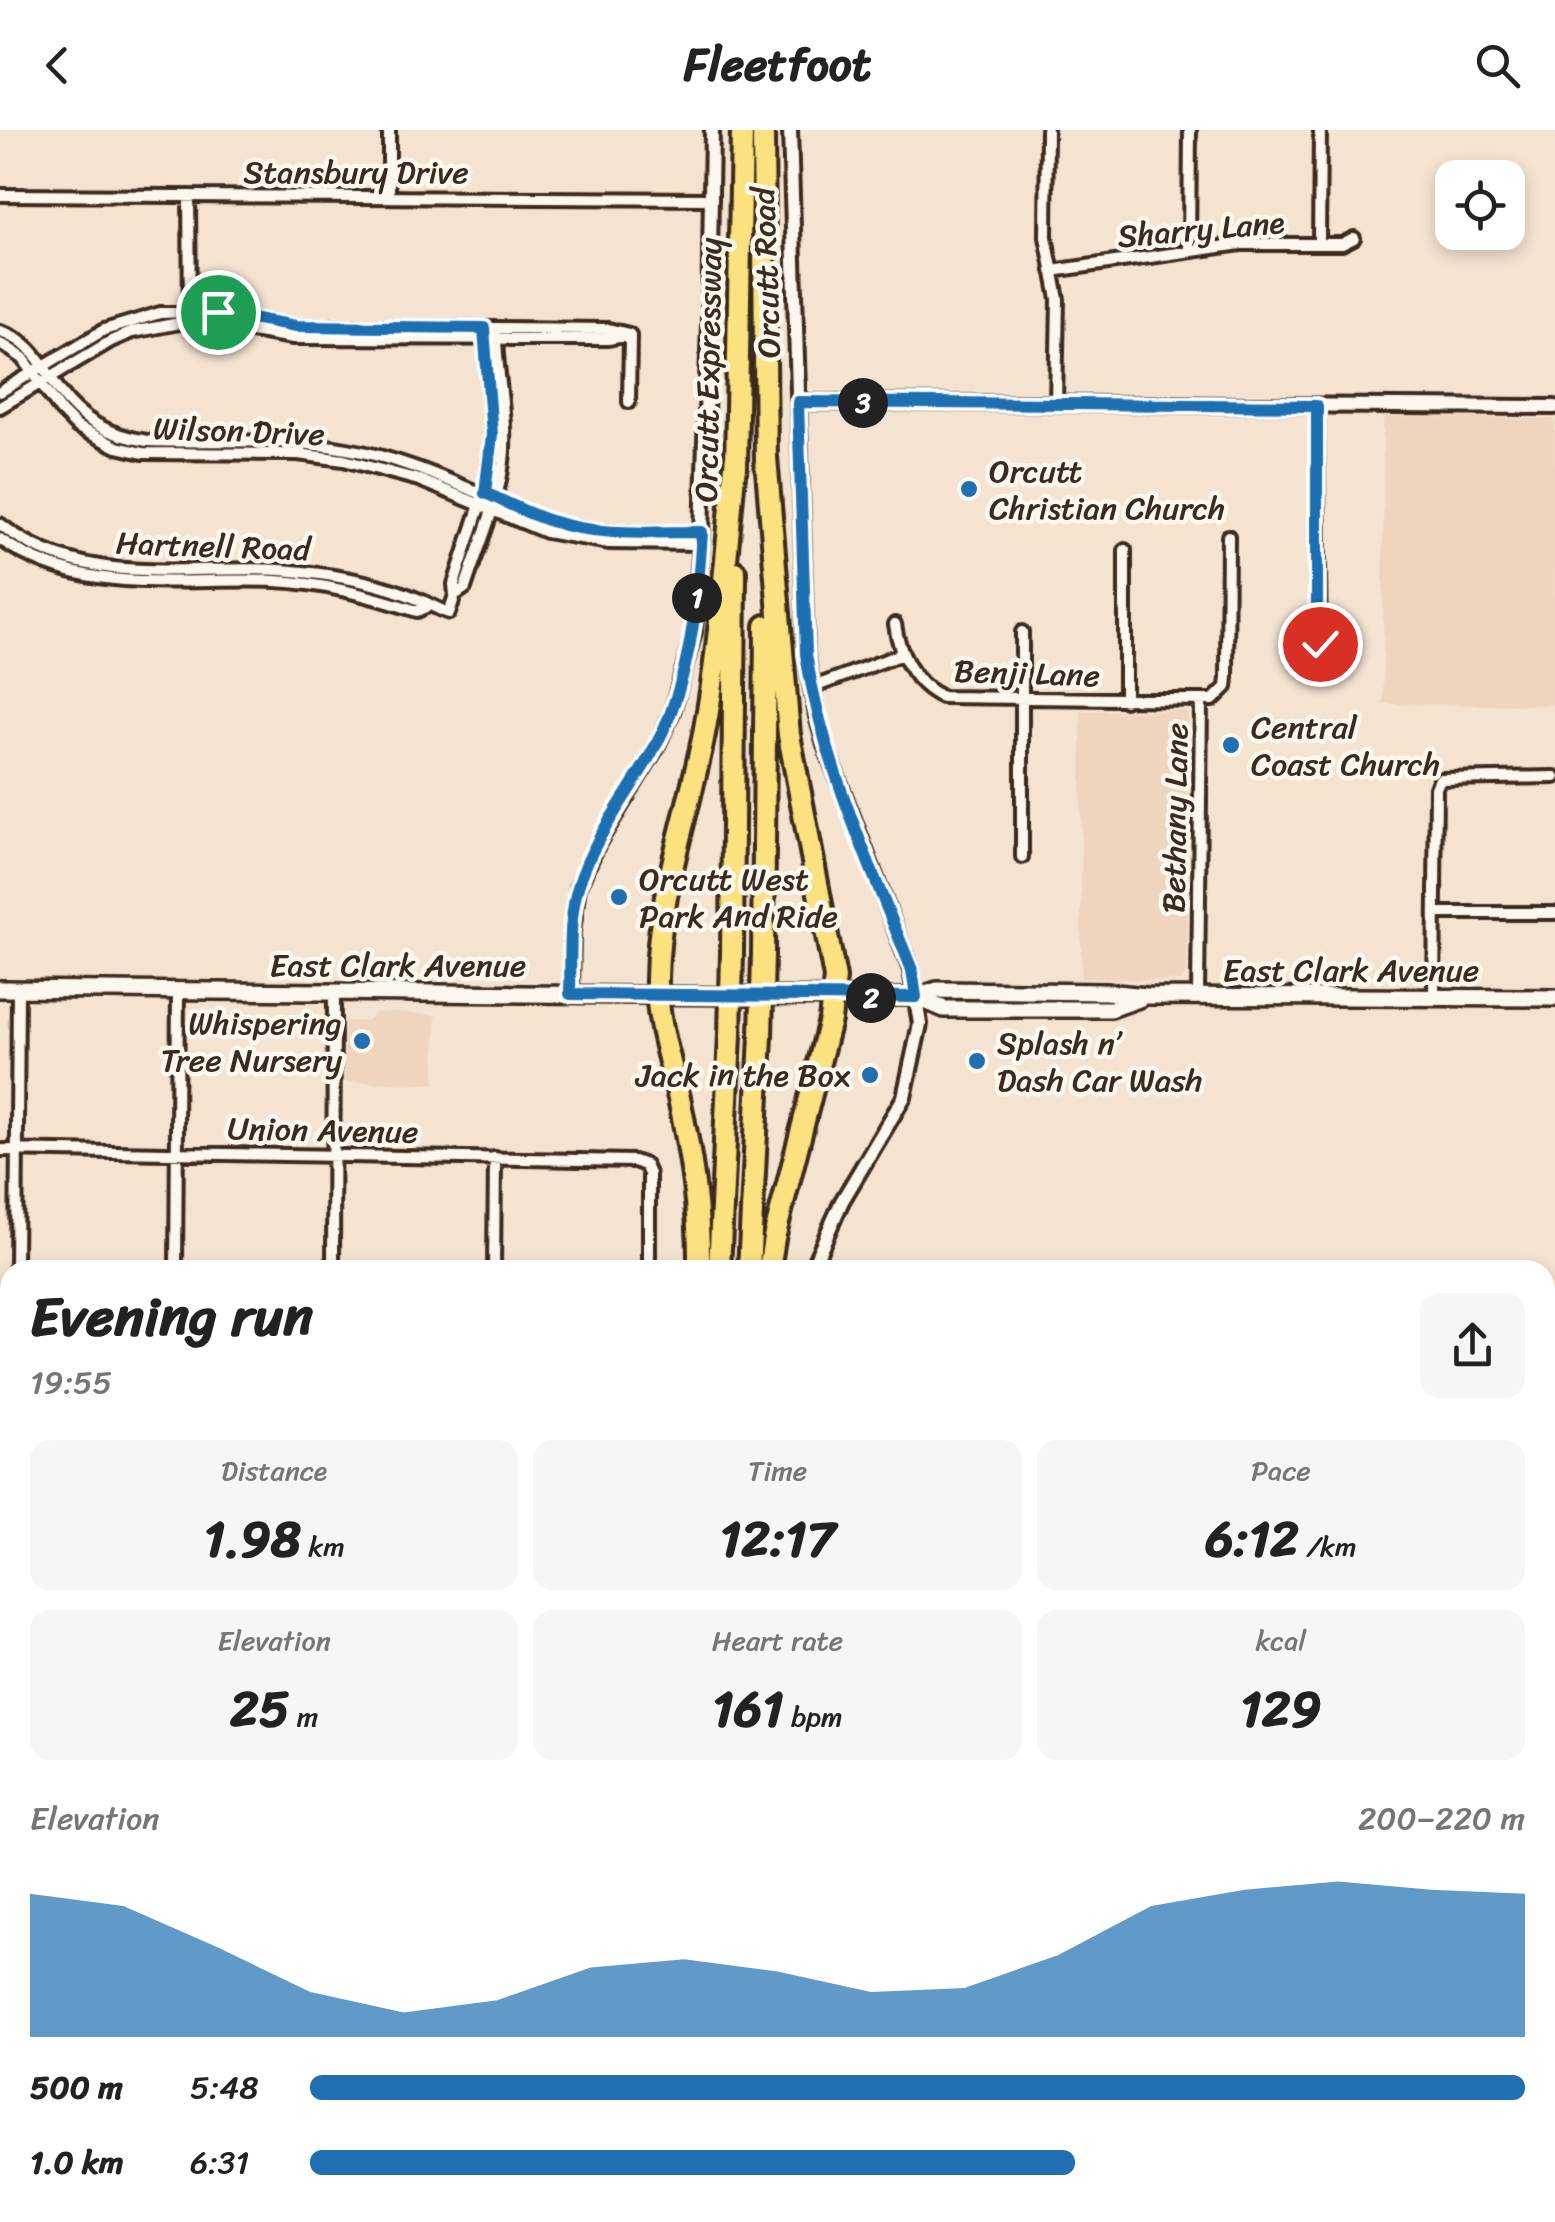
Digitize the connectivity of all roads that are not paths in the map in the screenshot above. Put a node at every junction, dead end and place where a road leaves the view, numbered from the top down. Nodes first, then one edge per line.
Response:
1 (390, 130) edge
2 (712, 130) edge
3 (742, 130) edge
4 (763, 130) edge
5 (790, 130) edge
6 (1046, 130) edge
7 (1190, 130) edge
8 (1320, 130) edge
9 (0, 195) edge
10 (189, 196) junction
11 (389, 197) junction
12 (712, 199) junction
13 (1354, 238) dead end
14 (1319, 244) junction
15 (1190, 250) junction
16 (1052, 270) junction
17 (190, 316) junction
18 (0, 330) edge
19 (490, 334) junction
20 (0, 343) edge
21 (42, 374) junction
22 (0, 392) edge
23 (630, 402) dead end
24 (798, 402) junction
25 (1056, 404) junction
26 (1317, 406) junction
27 (0, 407) edge
28 (1555, 407) edge
29 (736, 456) junction
30 (766, 457) junction
31 (488, 501) junction
32 (0, 524) edge
33 (1228, 536) dead end
34 (701, 538) junction
35 (0, 540) edge
36 (1124, 550) dead end
37 (127, 576) junction
38 (895, 624) dead end
39 (1022, 632) dead end
40 (1320, 644) dead end
41 (902, 654) junction
42 (811, 688) junction
43 (1022, 700) junction
44 (1125, 701) junction
45 (1202, 701) junction
46 (1555, 777) edge
47 (1022, 857) dead end
48 (1435, 912) junction
49 (1555, 914) edge
50 (0, 989) edge
51 (18, 989) junction
52 (178, 991) junction
53 (334, 993) junction
54 (570, 994) junction
55 (657, 995) junction
56 (1198, 996) junction
57 (834, 997) junction
58 (916, 997) junction
59 (1434, 997) junction
60 (1555, 998) edge
61 (0, 1150) edge
62 (17, 1150) junction
63 (177, 1153) junction
64 (334, 1156) junction
65 (495, 1158) junction
66 (16, 1260) edge
67 (176, 1260) edge
68 (333, 1260) edge
69 (494, 1260) edge
70 (650, 1260) edge
71 (699, 1260) edge
72 (719, 1260) edge
73 (750, 1260) edge
74 (771, 1260) edge
75 (815, 1260) edge

1 - 11 street
2 - 12 street
3 - 29 highway, Orcutt Expressway
4 - 30 highway, Orcutt Expressway
5 - 24 street, Orcutt Road
6 - 16 street
7 - 15 street
8 - 14 street
9 - 10 street, Stansbury Drive
10 - 11 street, Stansbury Drive
10 - 17 street
11 - 12 street, Stansbury Drive
12 - 34 street
13 - 14 street, Sharry Lane
14 - 15 street, Sharry Lane
15 - 16 street, Sharry Lane
16 - 25 street
17 - 19 street
17 - 21 street
18 - 21 street
19 - 23 street
19 - 31 street, Hartnell Road
20 - 21 street
21 - 22 street
21 - 27 street
21 - 31 street, Wilson Drive
24 - 25 street
24 - 42 street, Orcutt Road
25 - 26 street
26 - 28 street
26 - 40 street
29 - 55 highway
29 - 72 highway, Orcutt Expressway, bridge
30 - 57 highway
30 - 73 highway, Orcutt Expressway, bridge
31 - 34 street, Wilson Drive
31 - 37 street, Hartnell Road
32 - 37 street, Hartnell Road
33 - 45 street, Bethany Lane
34 - 54 street
35 - 37 street, Hartnell Road
36 - 44 street
38 - 41 street, Benji Lane
39 - 43 street
41 - 42 street
41 - 43 street, Benji Lane
42 - 58 street, Orcutt Road
43 - 44 street, Benji Lane
43 - 47 street
44 - 45 street, Benji Lane
45 - 56 street, Bethany Lane
46 - 48 street
48 - 49 street
48 - 59 street
50 - 51 main road, East Clark Avenue
51 - 52 main road, East Clark Avenue
51 - 62 street
52 - 53 main road, East Clark Avenue
52 - 63 street
53 - 54 main road, East Clark Avenue
53 - 64 street
54 - 55 main road, East Clark Avenue
55 - 57 main road, East Clark Avenue
55 - 71 highway
56 - 58 main road, East Clark Avenue
56 - 59 main road, East Clark Avenue
57 - 58 main road, East Clark Avenue
57 - 74 highway
58 - 75 street, Orcutt Road
59 - 60 main road, East Clark Avenue
61 - 62 street, Union Avenue
62 - 63 street, Union Avenue
62 - 66 street
63 - 64 street, Union Avenue
63 - 67 street
64 - 65 street, Union Avenue
64 - 68 street
65 - 69 street
65 - 70 street, Union Avenue

